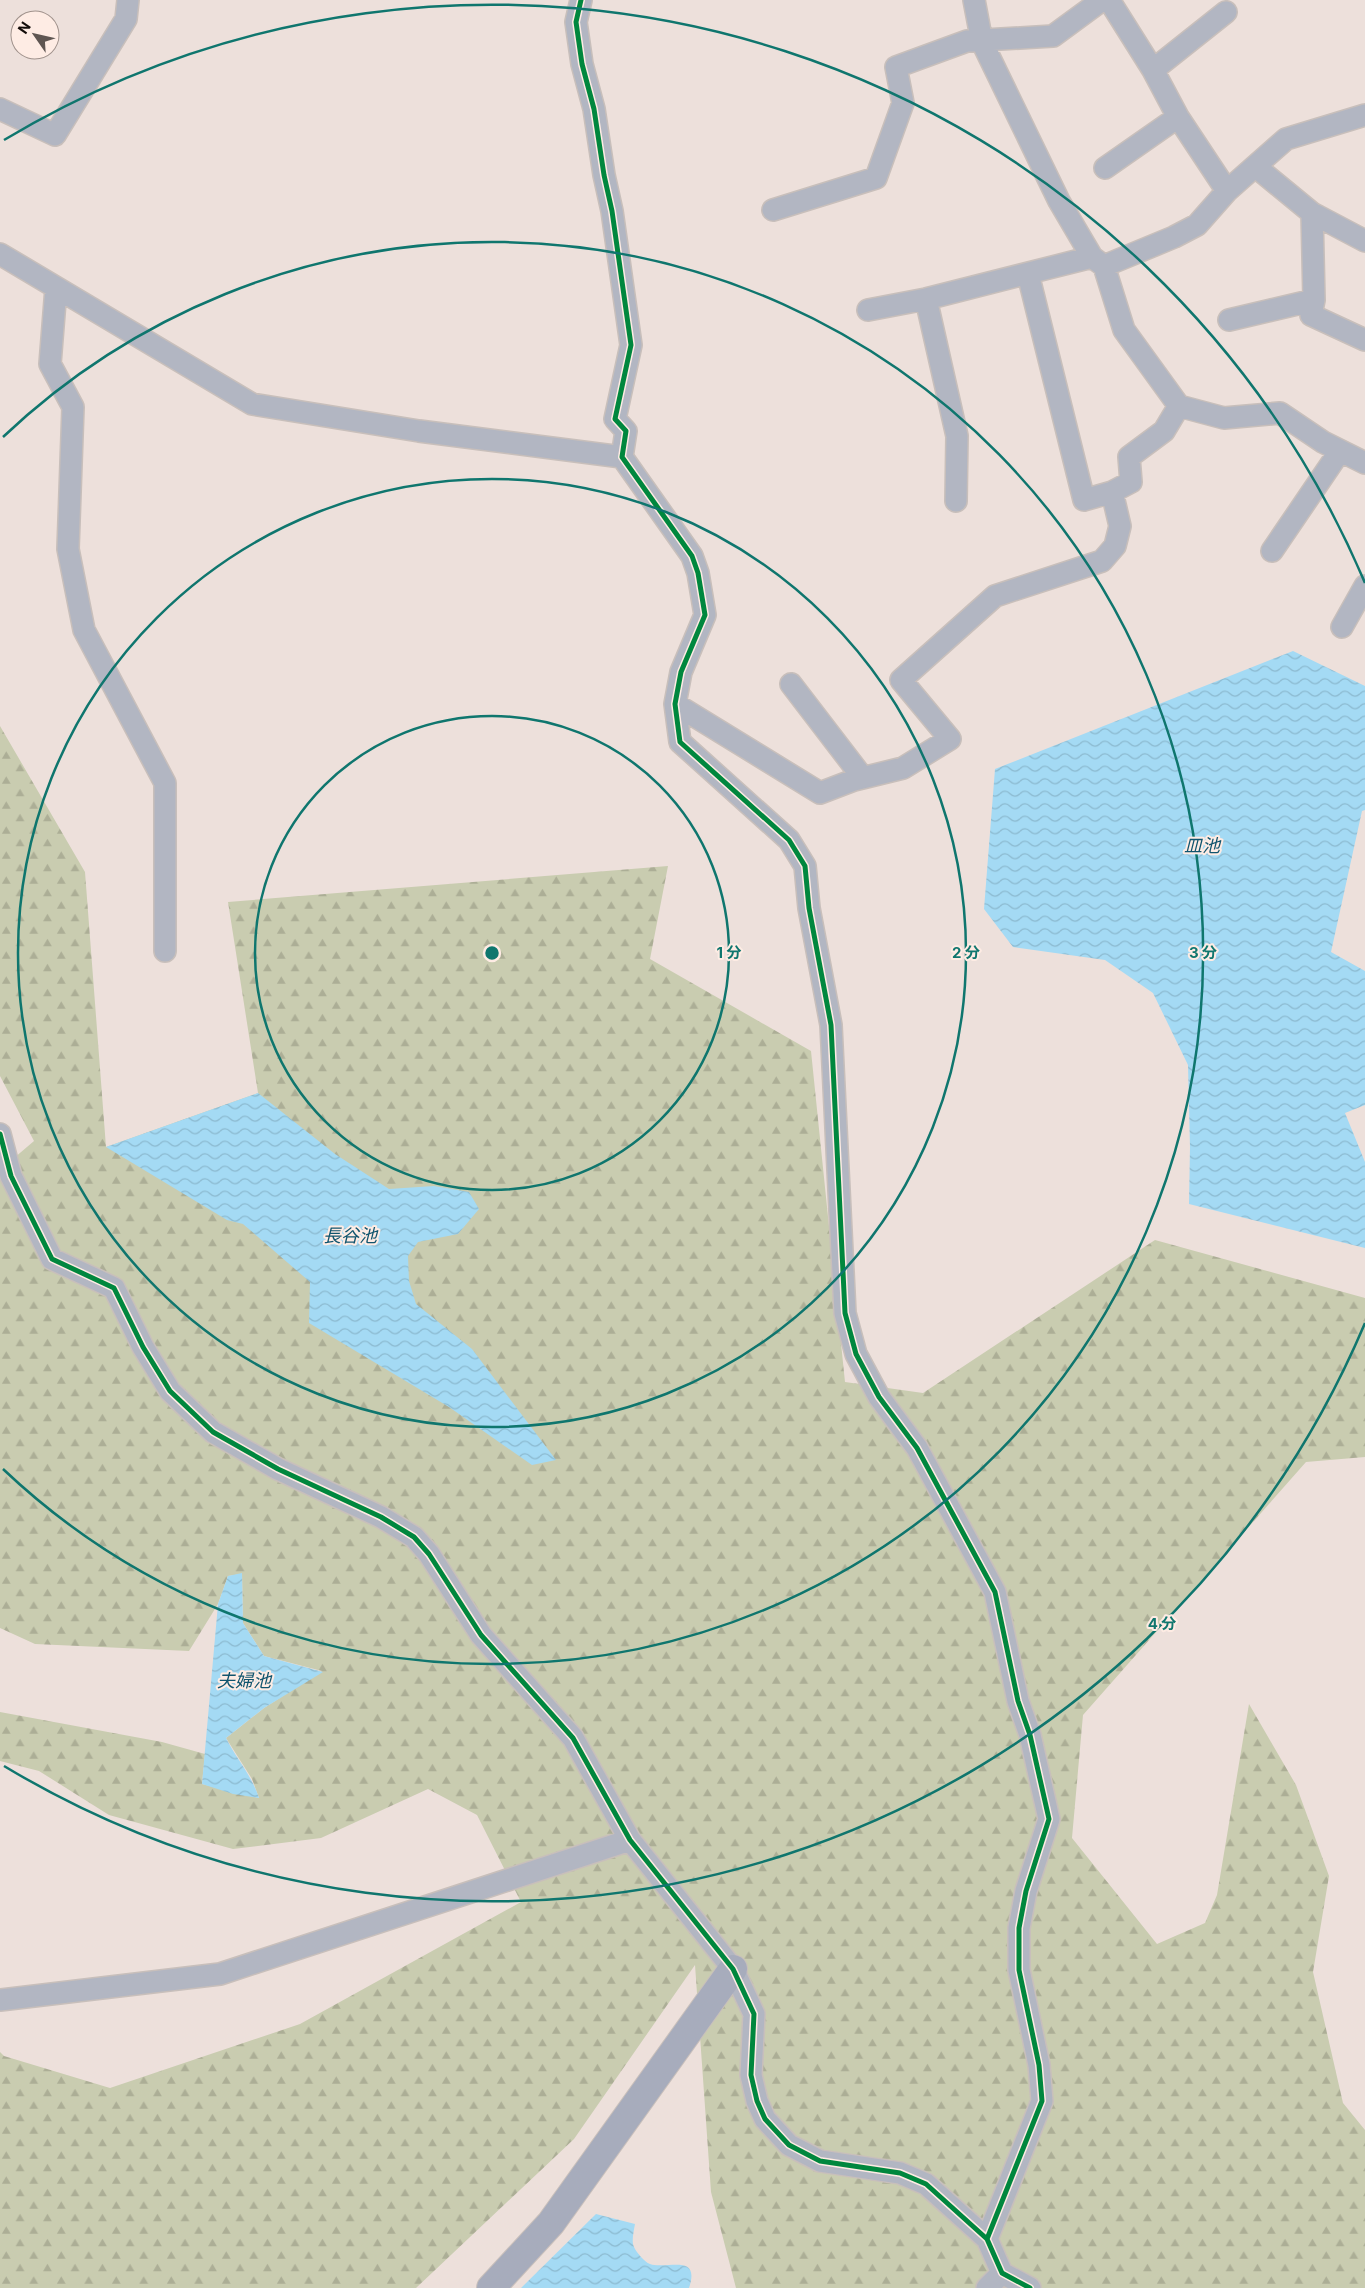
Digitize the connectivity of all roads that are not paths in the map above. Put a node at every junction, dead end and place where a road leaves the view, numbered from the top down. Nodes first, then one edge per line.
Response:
1 (128, 0) edge
2 (581, 0) edge
3 (974, 0) edge
4 (1102, 0) edge
5 (1109, 0) edge
6 (1226, 12) dead end
7 (982, 42) junction
8 (1153, 70) junction
9 (0, 109) edge
10 (1365, 115) edge
11 (1178, 118) junction
12 (1256, 167) junction
13 (1105, 168) dead end
14 (1227, 191) junction
15 (773, 210) dead end
16 (1312, 213) junction
17 (1365, 241) edge
18 (0, 254) edge
19 (1098, 261) junction
20 (1028, 274) junction
21 (56, 288) junction
22 (926, 299) junction
23 (1314, 300) junction
24 (868, 310) dead end
25 (1229, 320) dead end
26 (1365, 340) edge
27 (1179, 406) junction
28 (1340, 451) junction
29 (622, 457) junction
30 (1365, 463) edge
31 (1112, 492) junction
32 (956, 501) dead end
33 (1272, 551) dead end
34 (1365, 586) edge
35 (1342, 627) dead end
36 (792, 684) dead end
37 (675, 704) junction
38 (863, 778) junction
39 (165, 951) dead end
40 (0, 1134) edge
41 (630, 1840) junction
42 (733, 1968) junction
43 (0, 2000) edge
44 (987, 2239) junction
45 (1002, 2273) junction
46 (491, 2288) edge
47 (987, 2288) edge
48 (1030, 2288) edge

1 - 9 street
2 - 29 street
3 - 7 street
4 - 7 street
5 - 8 street
6 - 8 street
7 - 15 street
7 - 19 street
8 - 11 street
10 - 12 street
11 - 13 street
11 - 14 street
12 - 14 street
12 - 16 street
14 - 19 street
16 - 17 street
16 - 23 street
18 - 21 street
19 - 20 street
19 - 27 street
20 - 22 street
20 - 31 street
21 - 29 street
21 - 39 street
22 - 24 street
22 - 32 street
23 - 25 street
23 - 26 street
27 - 28 street
27 - 31 street
28 - 30 street
28 - 33 street
29 - 37 street
31 - 38 street
34 - 35 street
36 - 38 street
37 - 38 street
37 - 44 street
40 - 41 street
41 - 42 street
41 - 43 street
42 - 44 street
42 - 46 street
44 - 45 street
45 - 47 street
45 - 48 street

